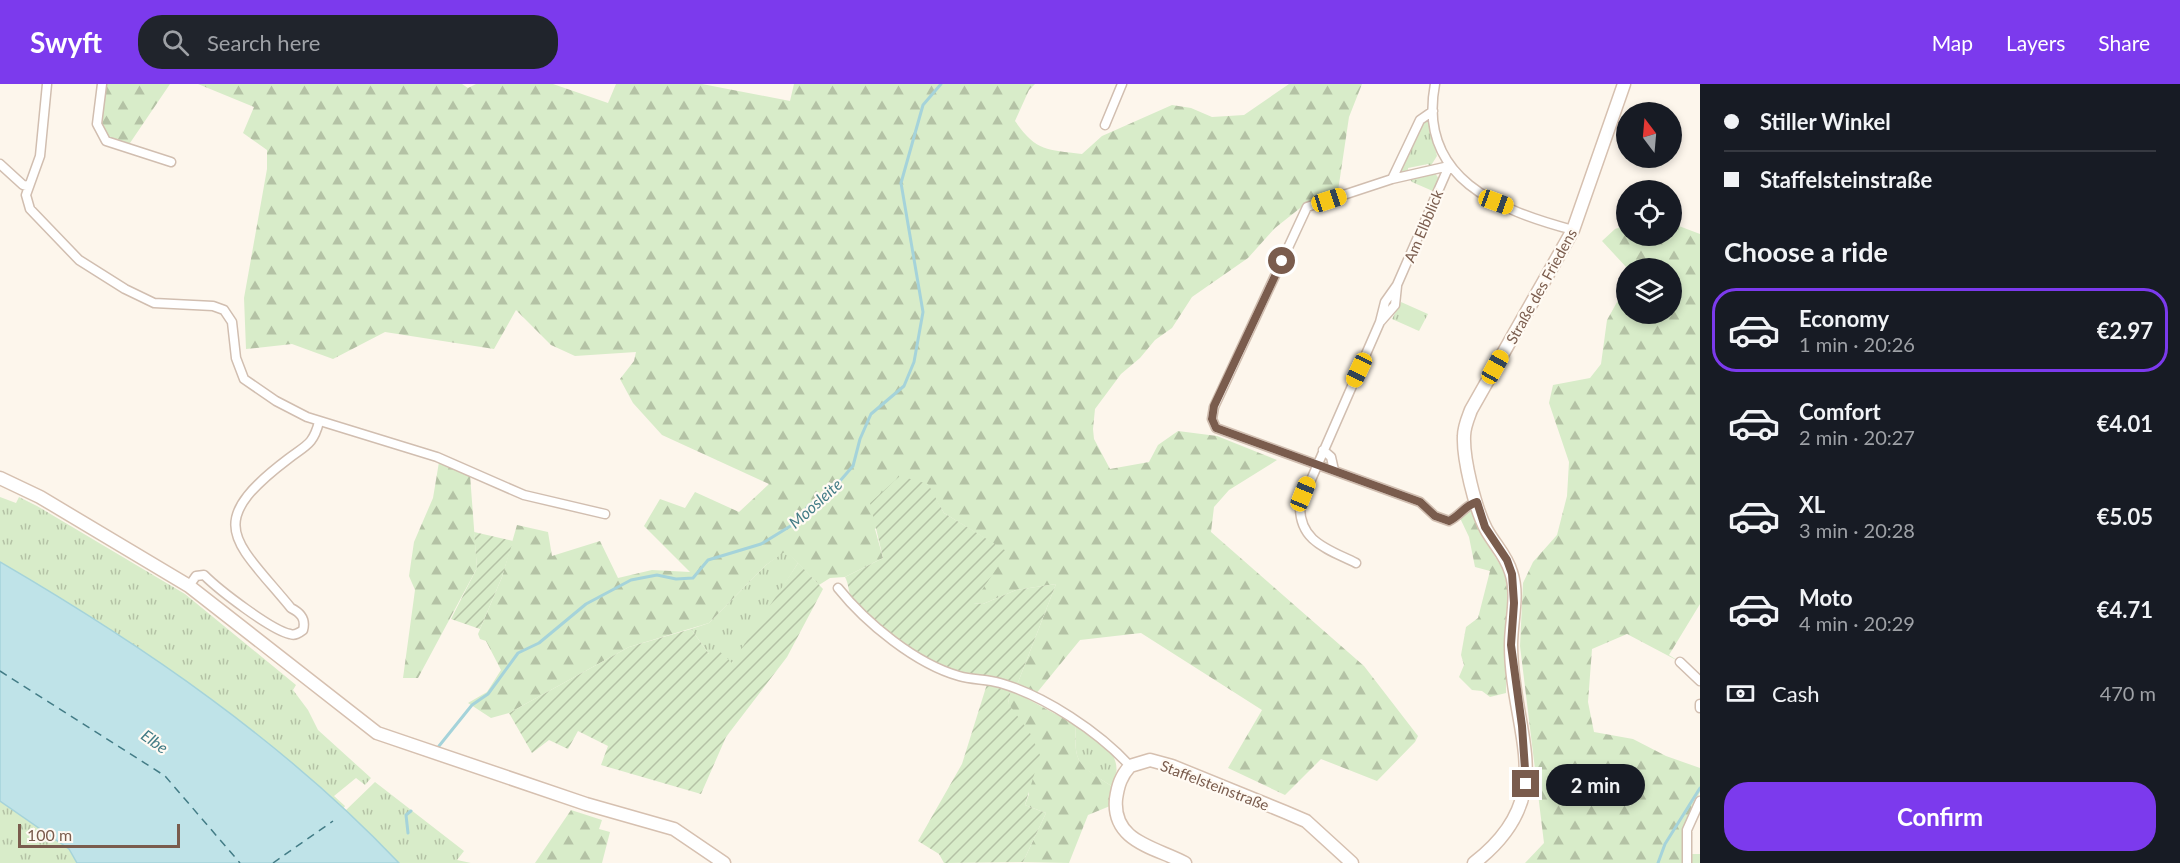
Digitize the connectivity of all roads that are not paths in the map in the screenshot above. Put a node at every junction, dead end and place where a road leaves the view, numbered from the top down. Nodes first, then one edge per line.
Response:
1 (47, 84) edge
2 (102, 84) edge
3 (1122, 84) edge
4 (1435, 84) edge
5 (1624, 84) edge
6 (1433, 111) junction
7 (1105, 125) dead end
8 (171, 162) dead end
9 (0, 164) edge
10 (1449, 166) junction
11 (1392, 179) junction
12 (28, 186) junction
13 (1573, 230) junction
14 (319, 422) junction
15 (1323, 450) junction
16 (1316, 464) junction
17 (1334, 470) junction
18 (0, 478) edge
19 (1477, 502) junction
20 (605, 514) dead end
21 (1356, 563) dead end
22 (189, 586) junction
23 (838, 588) dead end
24 (1680, 662) dead end
25 (1700, 681) edge
26 (1130, 766) junction
27 (1700, 801) edge
28 (724, 863) edge
29 (1185, 863) edge
30 (1352, 863) edge
31 (1474, 863) edge
32 (1688, 863) edge

1 - 12 street
2 - 8 street
3 - 7 street
4 - 6 street
5 - 13 street, Straße des Friedens
6 - 10 street
6 - 11 street
9 - 12 street
10 - 11 street
10 - 13 street
10 - 15 street, Am Elbblick
11 - 16 street
12 - 14 street
13 - 19 street, Straße des Friedens
14 - 20 street
14 - 22 street
15 - 16 street, Am Elbblick
15 - 17 street
16 - 17 street
16 - 21 street, Am Elbblick
17 - 19 street
18 - 22 street
19 - 31 street, Straße des Friedens
22 - 28 street
23 - 26 street
24 - 25 street
26 - 29 street
26 - 30 street, Staffelsteinstraße
27 - 32 street

